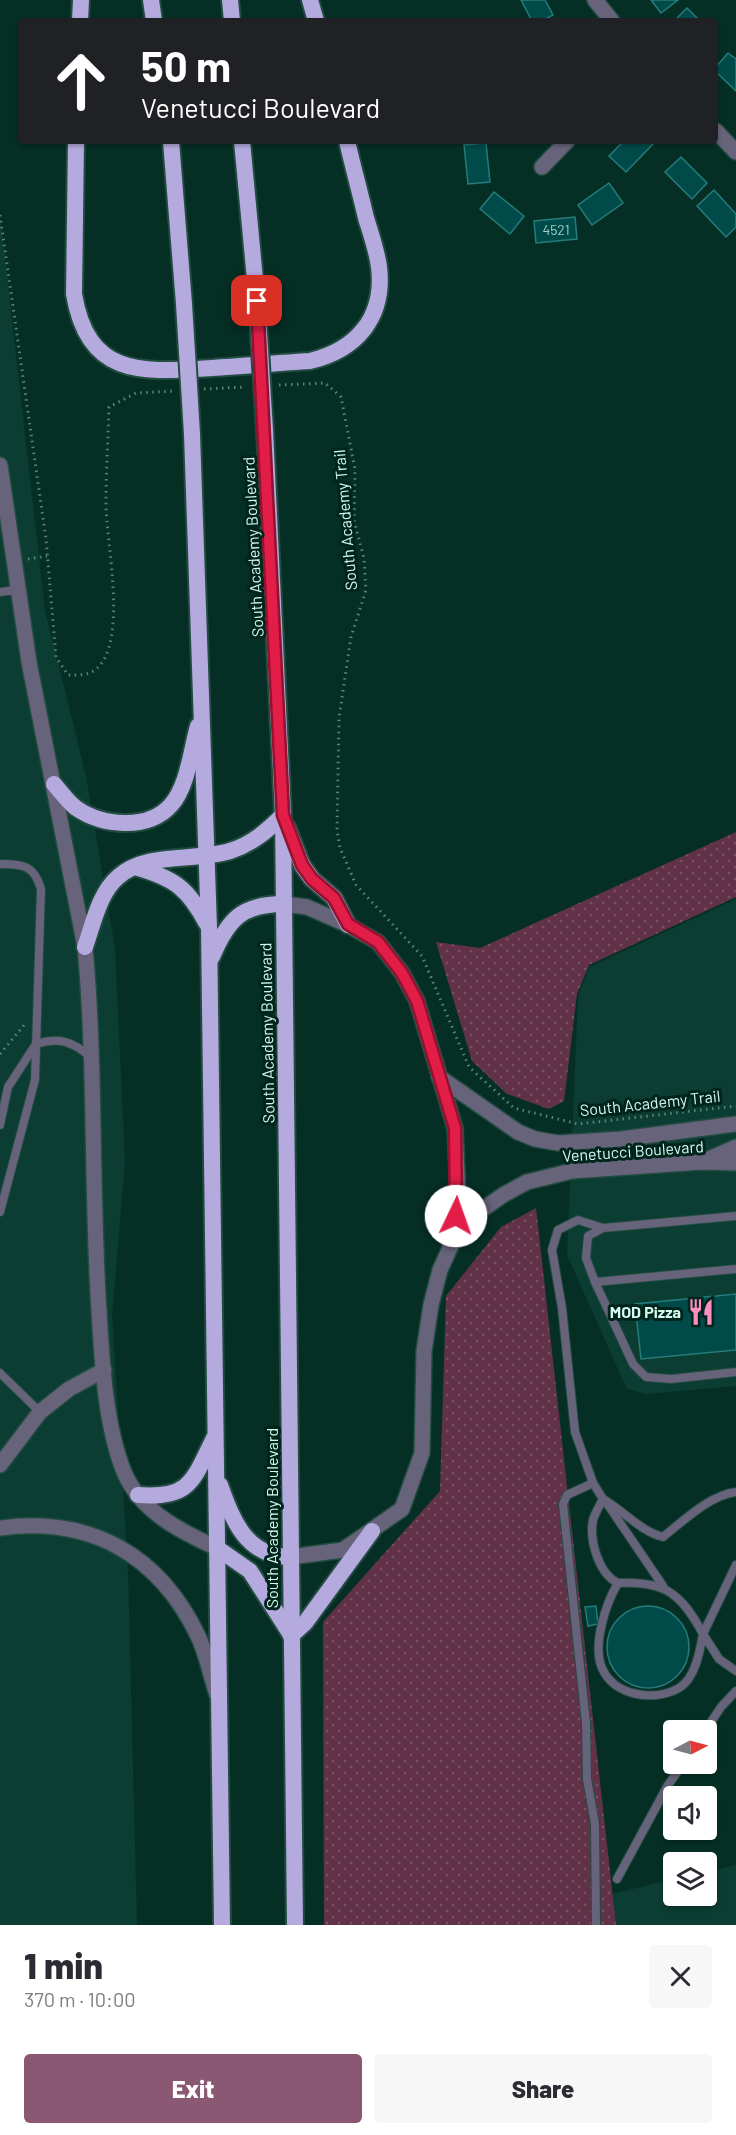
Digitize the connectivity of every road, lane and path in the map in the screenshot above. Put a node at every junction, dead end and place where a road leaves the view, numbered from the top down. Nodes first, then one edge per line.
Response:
1 (81, 0) edge
2 (151, 0) edge
3 (158, 0) edge
4 (230, 0) edge
5 (310, 0) edge
6 (595, 0) edge
7 (80, 18) edge
8 (154, 18) edge
9 (160, 18) edge
10 (231, 18) edge
11 (315, 18) edge
12 (610, 18) edge
13 (718, 133) edge
14 (76, 144) edge
15 (171, 144) edge
16 (242, 144) edge
17 (348, 144) edge
18 (564, 144) edge
19 (736, 152) edge
20 (542, 167) dead end
21 (0, 215) edge
22 (278, 385) dead end
23 (254, 386) dead end
24 (195, 389) dead end
25 (183, 390) dead end
26 (0, 465) edge
27 (16, 590) junction
28 (0, 592) edge
29 (202, 711) junction
30 (54, 784) junction
31 (283, 815) junction
32 (207, 856) junction
33 (0, 864) edge
34 (134, 867) junction
35 (284, 904) junction
36 (348, 924) junction
37 (210, 928) junction
38 (85, 947) junction
39 (210, 963) junction
40 (28, 1020) dead end
41 (36, 1044) junction
42 (0, 1054) edge
43 (91, 1058) junction
44 (439, 1077) junction
45 (736, 1106) edge
46 (736, 1124) edge
47 (0, 1125) edge
48 (736, 1147) edge
49 (702, 1162) junction
50 (736, 1163) edge
51 (0, 1212) edge
52 (736, 1216) edge
53 (603, 1228) junction
54 (454, 1239) junction
55 (736, 1269) edge
56 (595, 1282) junction
57 (104, 1370) junction
58 (736, 1372) edge
59 (0, 1373) edge
60 (39, 1412) junction
61 (215, 1434) junction
62 (0, 1465) edge
63 (216, 1473) junction
64 (592, 1483) junction
65 (736, 1492) edge
66 (138, 1495) junction
67 (603, 1498) junction
68 (0, 1528) edge
69 (372, 1532) junction
70 (217, 1548) junction
71 (290, 1557) junction
72 (736, 1565) edge
73 (618, 1584) junction
74 (664, 1587) junction
75 (703, 1634) junction
76 (291, 1635) junction
77 (736, 1671) edge
78 (736, 1691) edge
79 (219, 1704) junction
80 (712, 1720) edge
81 (676, 1774) edge
82 (617, 1879) dead end
83 (222, 1925) edge
84 (295, 1925) edge
85 (596, 1925) edge

1 - 7 highway
2 - 8 highway
3 - 9 highway
4 - 10 highway
5 - 11 highway
6 - 12 street
13 - 19 street
14 - 17 highway
15 - 29 highway, bridge
16 - 31 highway, South Academy Boulevard, bridge
18 - 20 street
21 - 25 path
22 - 45 path, South Academy Trail
23 - 24 path
26 - 27 street
27 - 28 lane
27 - 30 street
29 - 30 highway
29 - 32 highway
30 - 38 street
31 - 32 highway
31 - 35 highway, South Academy Boulevard
31 - 36 highway
32 - 34 highway
32 - 37 highway
33 - 41 lane
34 - 37 highway
34 - 38 highway
35 - 36 street
35 - 39 highway
35 - 71 highway, South Academy Boulevard
36 - 44 street
37 - 39 highway
38 - 43 street
39 - 61 highway
40 - 42 path
41 - 43 lane
41 - 47 lane
41 - 51 lane
43 - 57 street
44 - 46 street, Venetucci Boulevard
44 - 54 street
48 - 49 street
49 - 50 street, Venetucci Boulevard
49 - 54 street, Venetucci Boulevard
52 - 53 lane
53 - 56 lane
53 - 64 lane
54 - 69 street, Venetucci Boulevard
55 - 56 lane
56 - 58 lane
57 - 60 street
57 - 66 street
59 - 60 lane
60 - 62 street
61 - 63 highway
61 - 66 highway
63 - 70 highway
63 - 71 highway
64 - 67 lane
64 - 85 lane
65 - 67 lane
66 - 70 street
67 - 73 lane
67 - 74 lane
68 - 79 street
69 - 71 street, Venetucci Boulevard
69 - 76 highway
70 - 76 highway
70 - 79 highway
71 - 76 highway, South Academy Boulevard
72 - 75 lane
73 - 74 lane
73 - 75 lane
74 - 75 lane
75 - 77 lane
76 - 84 highway, South Academy Boulevard
78 - 80 lane
79 - 83 highway
81 - 82 lane

